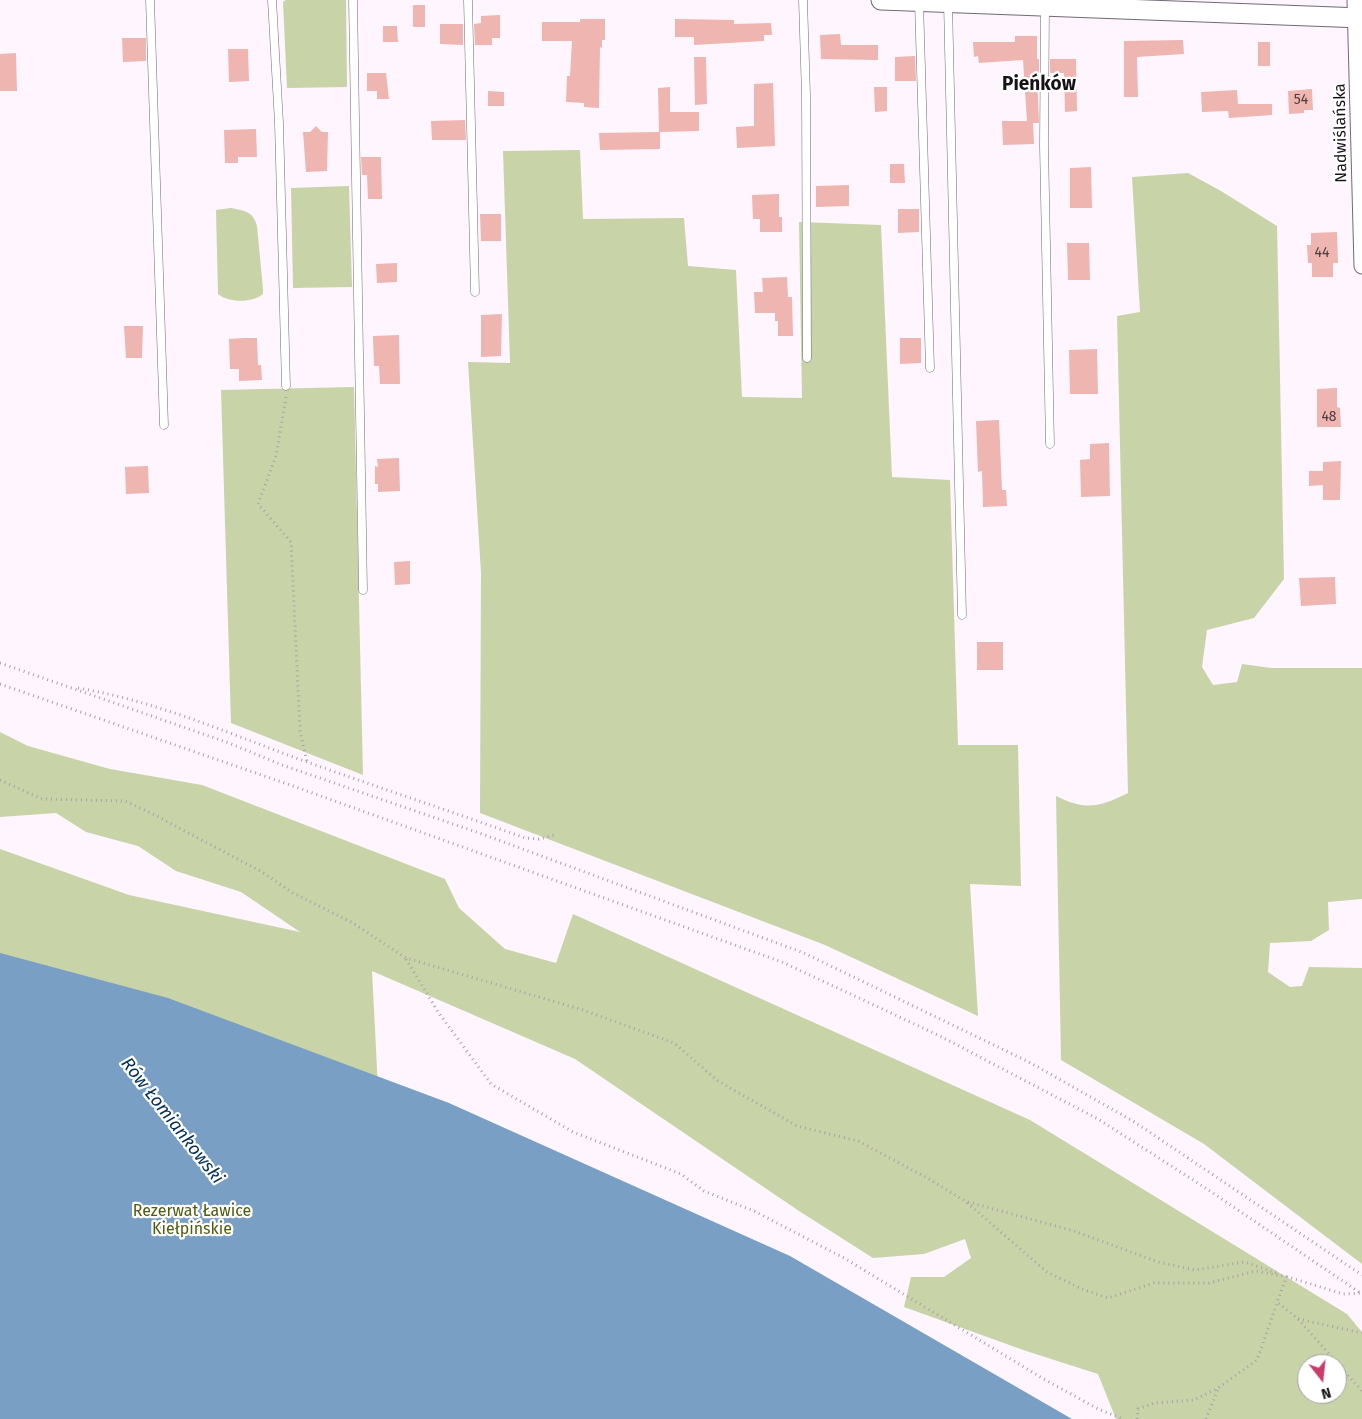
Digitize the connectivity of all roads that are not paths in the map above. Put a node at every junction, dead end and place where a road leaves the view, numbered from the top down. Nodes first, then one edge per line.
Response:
1 (150, 0) edge
2 (272, 0) edge
3 (353, 0) edge
4 (468, 0) edge
5 (803, 0) edge
6 (881, 0) edge
7 (919, 2) junction
8 (948, 3) junction
9 (1141, 5) edge
10 (1045, 6) junction
11 (1358, 12) edge
12 (1362, 266) edge
13 (475, 292) dead end
14 (807, 358) dead end
15 (930, 368) dead end
16 (286, 386) road end
17 (164, 425) dead end
18 (1050, 444) dead end
19 (363, 590) dead end
20 (962, 615) dead end

1 - 17 lane
2 - 16 lane
3 - 19 lane
4 - 13 lane
5 - 14 lane
6 - 7 street
7 - 8 street
7 - 15 lane
8 - 10 street
8 - 20 lane
9 - 10 street
9 - 11 street
10 - 18 lane
11 - 12 street, Nadwiślańska

